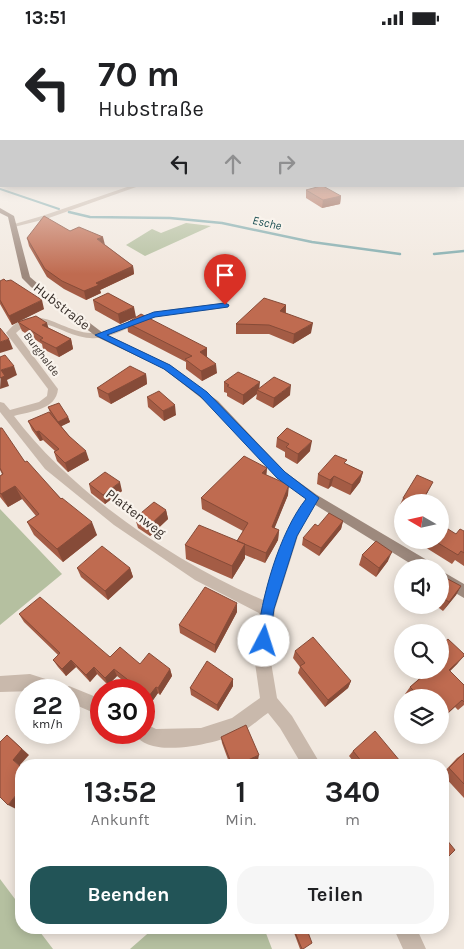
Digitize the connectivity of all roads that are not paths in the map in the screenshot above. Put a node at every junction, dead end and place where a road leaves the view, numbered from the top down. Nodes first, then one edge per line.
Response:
1 (128, 189) edge
2 (0, 210) edge
3 (14, 225) junction
4 (225, 305) dead end
5 (100, 335) junction
6 (3, 410) edge
7 (313, 498) junction
8 (414, 559) edge
9 (449, 582) edge
10 (464, 592) edge
11 (267, 609) junction
12 (15, 683) edge
13 (0, 684) edge
14 (269, 702) junction
15 (155, 738) edge
16 (308, 759) edge
17 (407, 934) edge
18 (414, 949) edge

1 - 3 street
2 - 3 street
3 - 5 street, Hubstraße
4 - 5 street
5 - 6 street, Burghalde
5 - 7 street, Hubstraße
6 - 11 street, Plattenweg
7 - 8 street, Hubstraße
7 - 11 street
9 - 10 street
11 - 14 street
12 - 13 street
14 - 15 street
14 - 16 street
17 - 18 street

